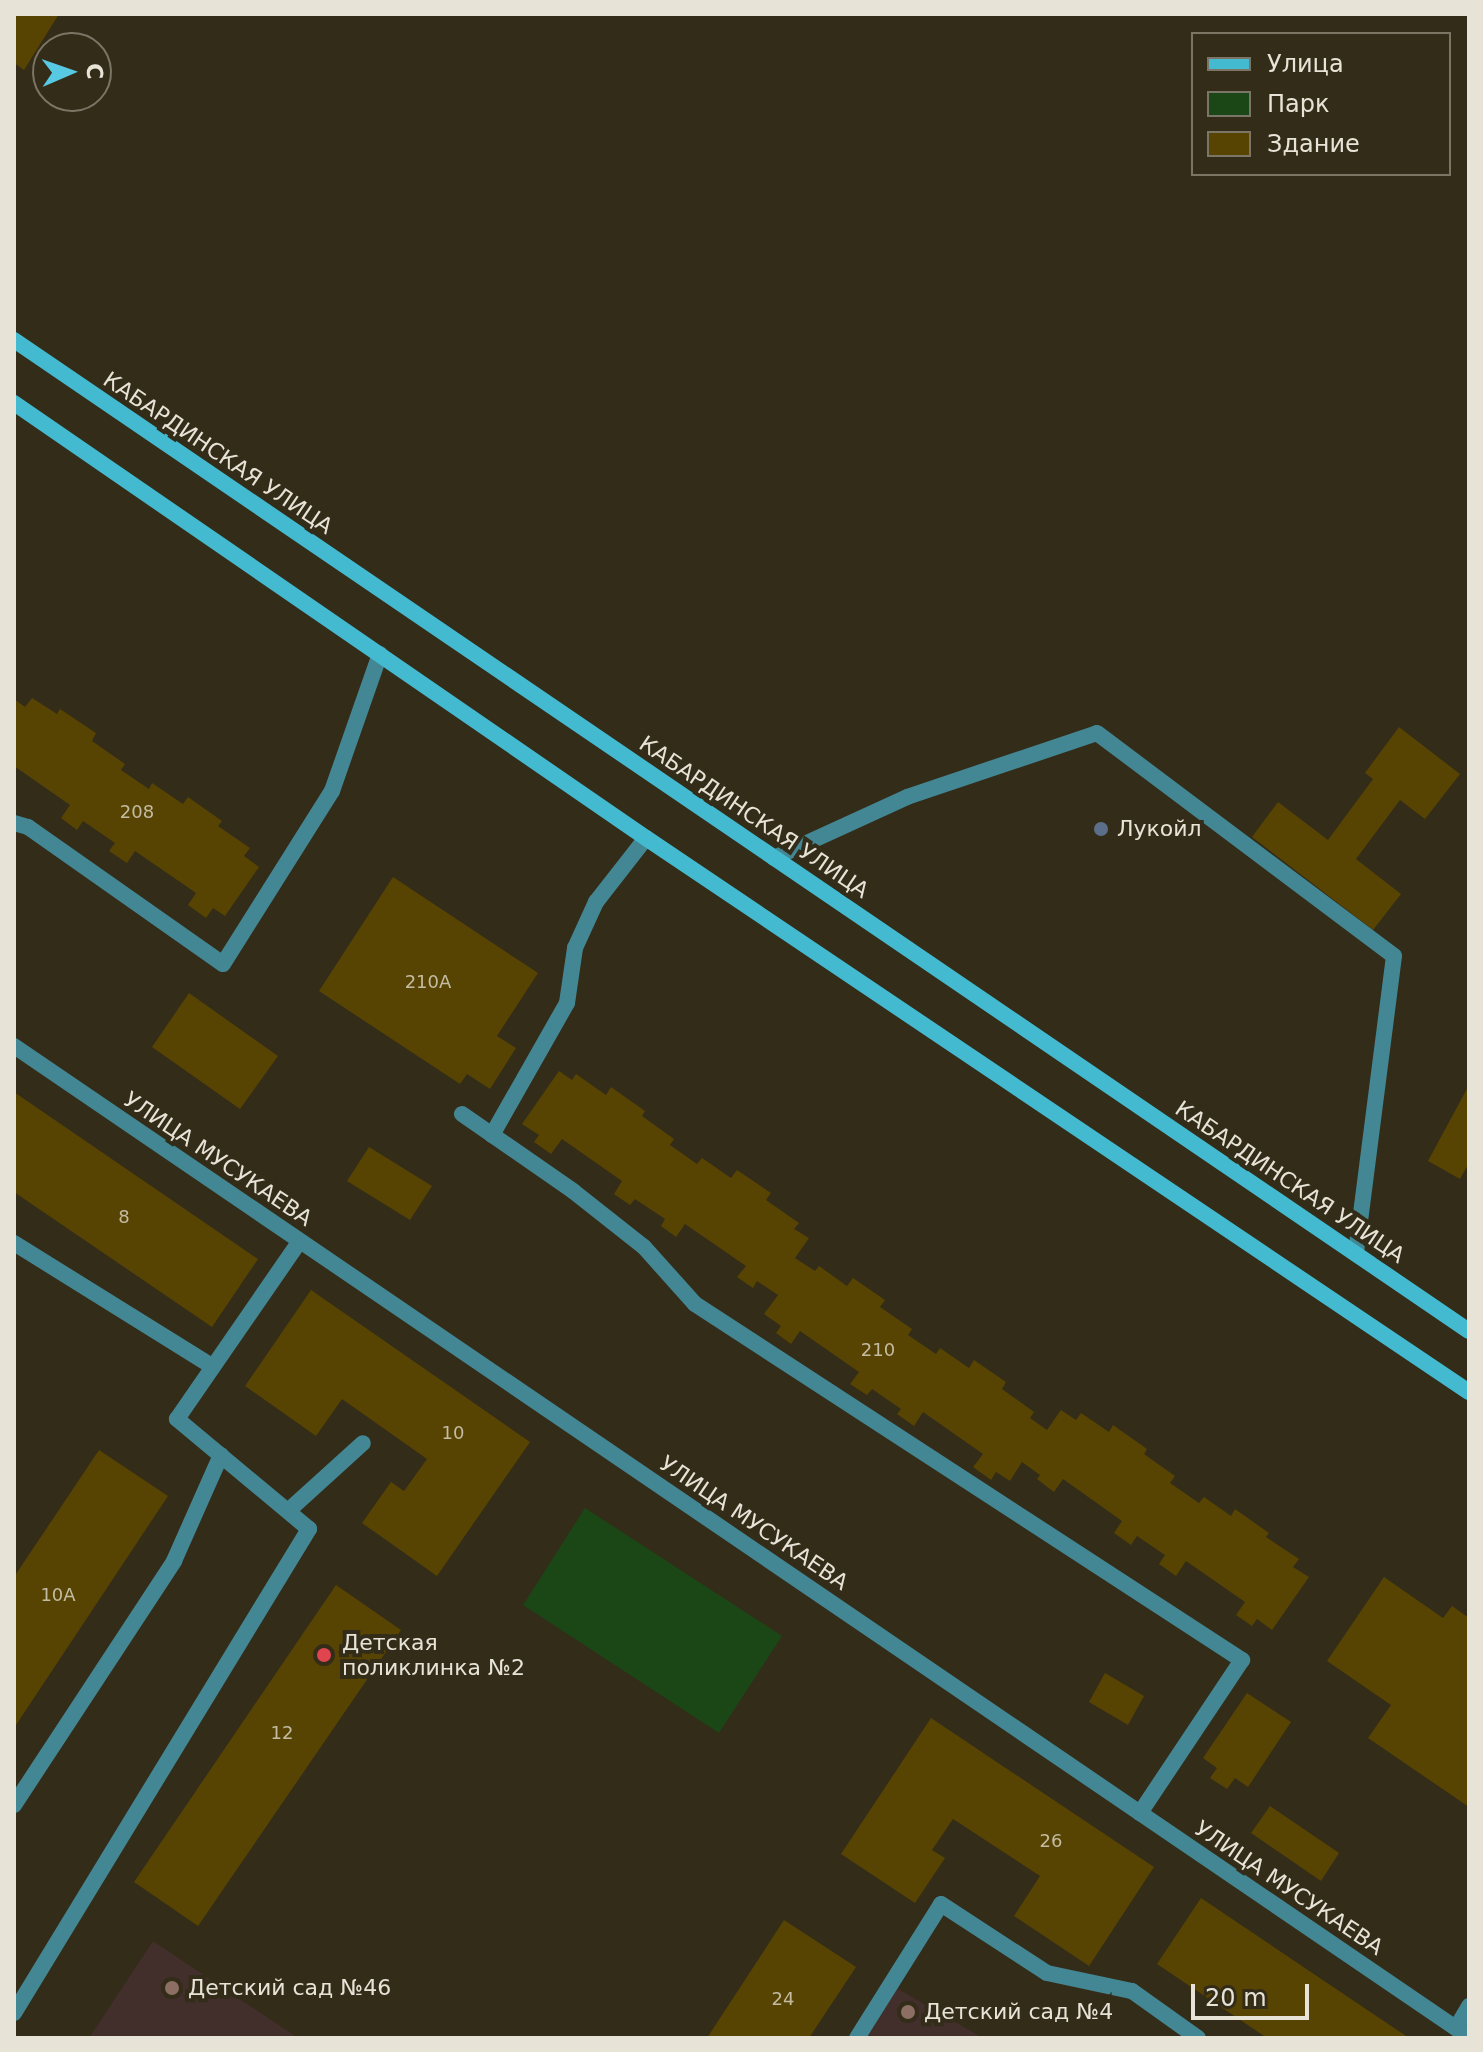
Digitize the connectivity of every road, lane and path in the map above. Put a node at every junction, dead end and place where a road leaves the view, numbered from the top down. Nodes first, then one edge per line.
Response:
1 (14, 340) edge
2 (14, 403) edge
3 (380, 654) junction
4 (14, 823) edge
5 (646, 838) junction
6 (774, 858) junction
7 (14, 1046) edge
8 (462, 1114) dead end
9 (492, 1135) junction
10 (300, 1241) junction
11 (14, 1243) edge
12 (1356, 1254) junction
13 (1469, 1331) edge
14 (213, 1367) junction
15 (1469, 1396) edge
16 (363, 1443) dead end
17 (221, 1455) junction
18 (288, 1511) junction
19 (14, 1805) edge
20 (1140, 1813) junction
21 (1469, 2006) edge
22 (14, 2013) edge
23 (1462, 2033) edge
24 (857, 2038) edge
25 (1198, 2038) edge

1 - 6 main road, КАБАРДИНСКАЯ УЛИЦА
2 - 3 main road
3 - 4 street
3 - 5 main road
5 - 9 street
5 - 15 main road
6 - 12 main road, КАБАРДИНСКАЯ УЛИЦА
6 - 12 street
7 - 10 street, УЛИЦА МУСУКАЕВА
8 - 9 street
9 - 20 street
10 - 14 street
10 - 20 street, УЛИЦА МУСУКАЕВА
11 - 14 street
12 - 13 main road, КАБАРДИНСКАЯ УЛИЦА
14 - 17 street
16 - 18 street
17 - 18 street
17 - 19 street
18 - 22 street
20 - 23 street, УЛИЦА МУСУКАЕВА
21 - 23 street
24 - 25 street

